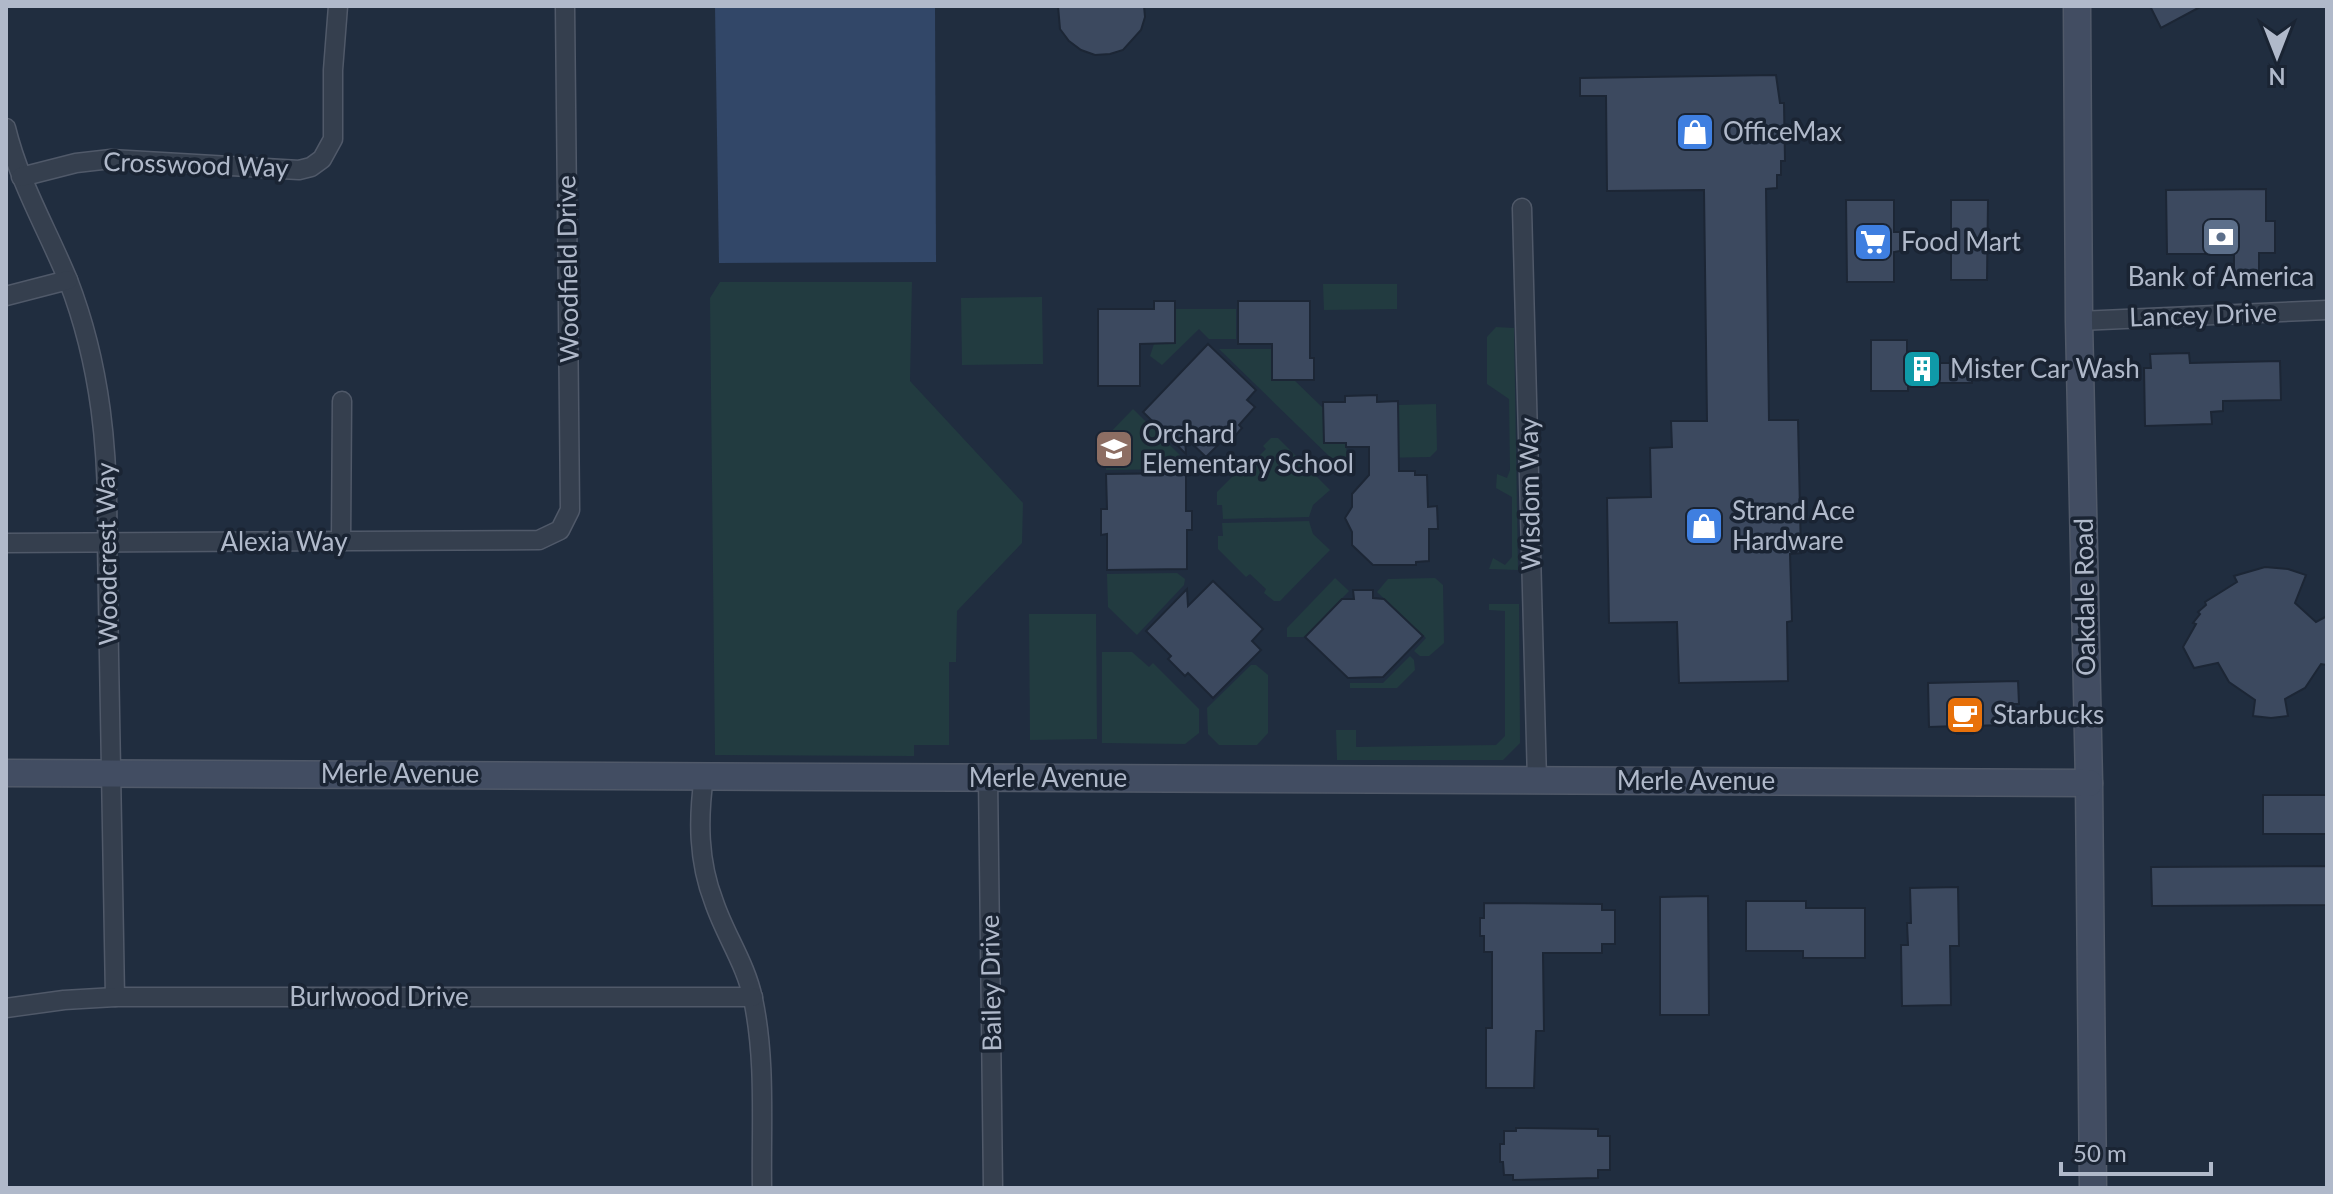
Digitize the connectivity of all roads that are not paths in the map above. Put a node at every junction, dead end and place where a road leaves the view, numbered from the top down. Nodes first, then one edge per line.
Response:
1 (338, 6) edge
2 (565, 6) edge
3 (2077, 6) edge
4 (6, 128) edge
5 (21, 177) junction
6 (1522, 208) dead end
7 (68, 280) junction
8 (6, 296) edge
9 (2327, 310) edge
10 (2079, 321) junction
11 (342, 401) dead end
12 (560, 530) joint
13 (341, 542) junction
14 (6, 543) edge
15 (107, 543) junction
16 (111, 772) junction
17 (6, 773) edge
18 (704, 776) junction
19 (988, 777) junction
20 (1537, 781) junction
21 (2089, 783) junction
22 (115, 997) junction
23 (753, 997) junction
24 (6, 1008) edge
25 (762, 1188) edge
26 (993, 1188) edge
27 (2093, 1188) edge

1 - 5 street, Crosswood Way
2 - 12 street, Woodfield Drive
3 - 10 street, Oakdale Road
4 - 5 street, Woodcrest Way
5 - 7 street, Woodcrest Way
6 - 20 street, Wisdom Way
7 - 8 street
7 - 15 street, Woodcrest Way
9 - 10 street, Lancey Drive
10 - 21 street, Oakdale Road
11 - 13 street
12 - 13 street, Alexia Way
13 - 15 street, Alexia Way
14 - 15 street, Alexia Way
15 - 16 street, Woodcrest Way
16 - 17 street, Merle Avenue
16 - 18 street, Merle Avenue
16 - 22 street, Woodcrest Way
18 - 19 street, Merle Avenue
18 - 23 street
19 - 20 street, Merle Avenue
19 - 26 street, Bailey Drive
20 - 21 street, Merle Avenue
21 - 27 street, Oakdale Road
22 - 23 street, Burlwood Drive
22 - 24 street, Burlwood Drive
23 - 25 street

